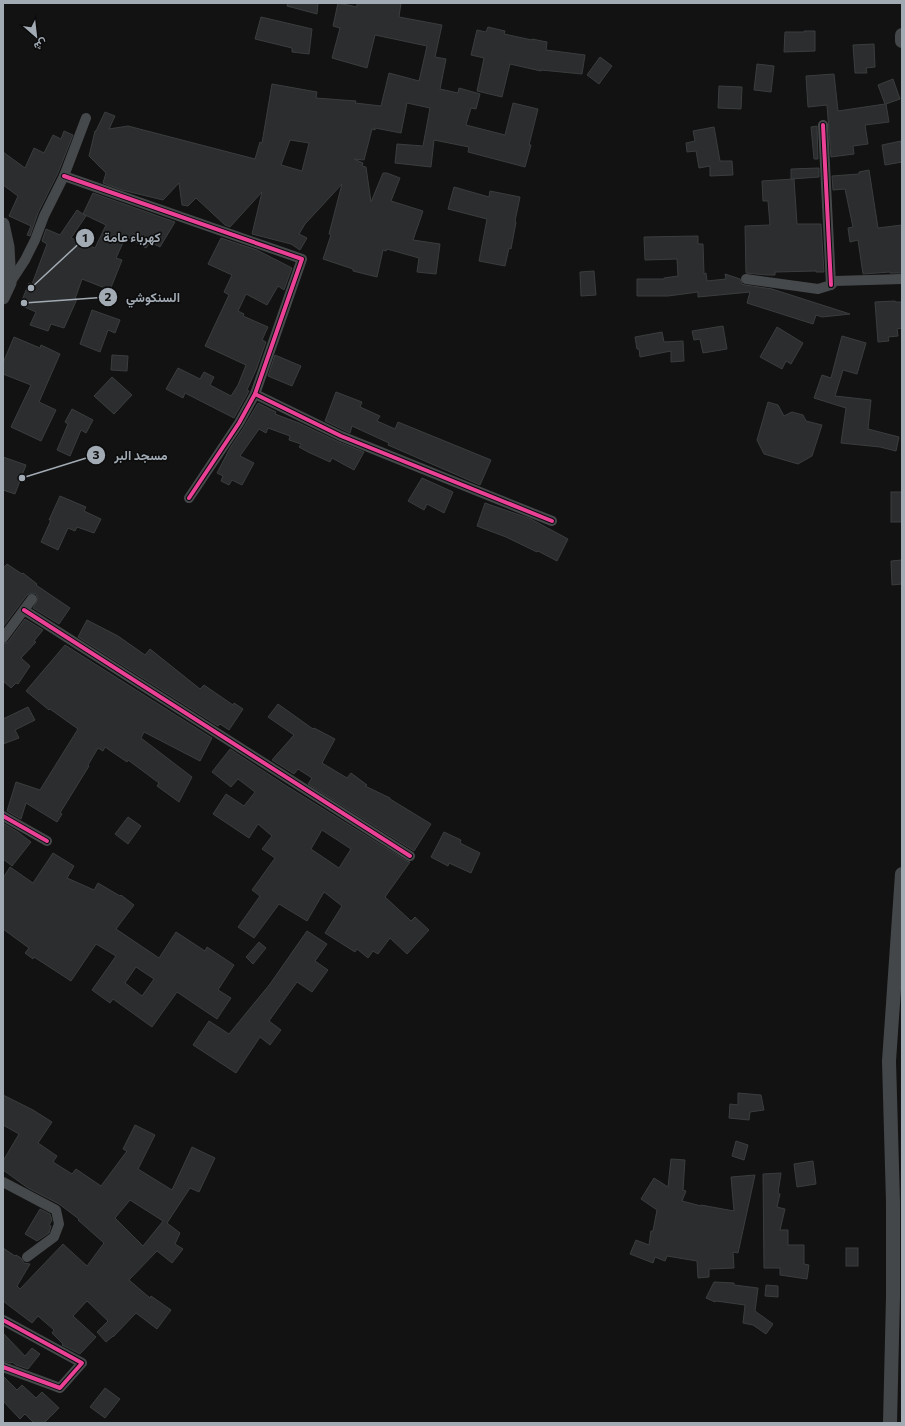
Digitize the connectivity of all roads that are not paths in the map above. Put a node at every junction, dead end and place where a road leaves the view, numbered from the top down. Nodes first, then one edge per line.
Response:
1 (902, 36) edge
2 (902, 41) edge
3 (86, 118) dead end
4 (823, 125) dead end
5 (64, 176) junction
6 (3, 224) edge
7 (746, 279) dead end
8 (902, 279) edge
9 (10, 283) junction
10 (831, 285) junction
11 (3, 298) edge
12 (255, 394) junction
13 (188, 498) dead end
14 (552, 521) dead end
15 (32, 599) dead end
16 (24, 610) junction
17 (5, 632) edge
18 (3, 816) edge
19 (47, 841) dead end
20 (410, 856) dead end
21 (902, 874) edge
22 (3, 1182) edge
23 (27, 1257) dead end
24 (898, 1298) edge
25 (3, 1320) edge
26 (3, 1368) edge
27 (890, 1423) edge

1 - 2 main road
3 - 5 street
4 - 10 street
5 - 9 street
5 - 12 street
6 - 9 street
7 - 10 street
8 - 10 street
9 - 11 street
12 - 13 street
12 - 14 street
15 - 16 street
16 - 17 street
16 - 20 street
18 - 19 street
21 - 24 main road
22 - 23 street
24 - 27 main road
25 - 26 street

